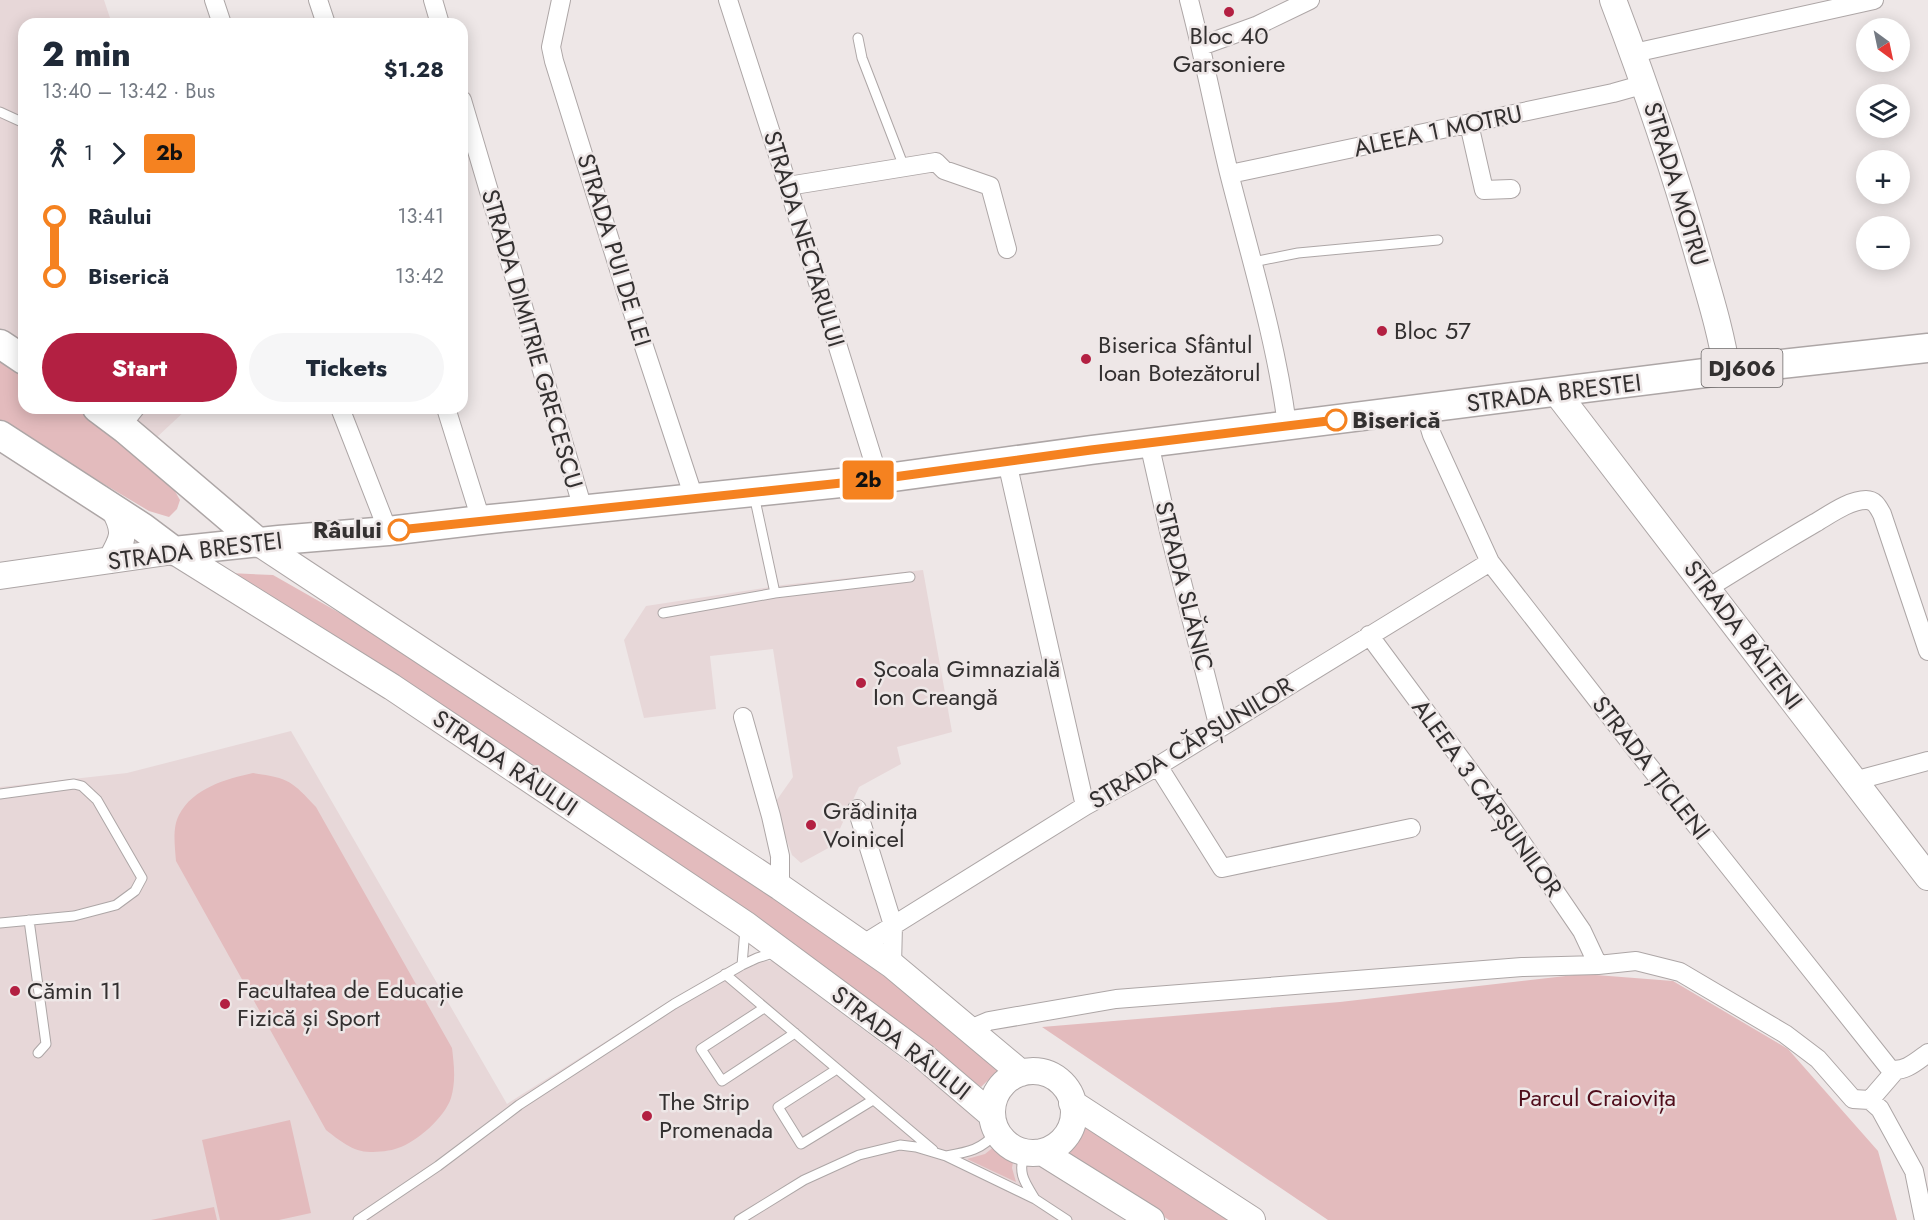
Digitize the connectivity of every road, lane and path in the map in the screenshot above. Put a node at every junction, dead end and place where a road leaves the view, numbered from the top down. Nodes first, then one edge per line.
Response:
1 (214, 0) edge
2 (318, 0) edge
3 (433, 0) edge
4 (561, 0) edge
5 (728, 0) edge
6 (1189, 0) edge
7 (1310, 0) edge
8 (1613, 0) edge
9 (1874, 0) edge
10 (220, 18) edge
11 (324, 18) edge
12 (438, 18) edge
13 (858, 38) dead end
14 (1201, 46) junction
15 (1634, 53) junction
16 (1645, 84) junction
17 (0, 112) edge
18 (18, 120) edge
19 (468, 120) edge
20 (1469, 124) junction
21 (904, 167) junction
22 (1230, 174) junction
23 (788, 186) junction
24 (1511, 189) dead end
25 (1438, 240) dead end
26 (1007, 249) dead end
27 (1253, 262) junction
28 (0, 344) edge
29 (1928, 348) edge
30 (18, 356) edge
31 (1727, 370) junction
32 (1557, 393) junction
33 (1424, 409) junction
34 (342, 414) edge
35 (448, 414) edge
36 (131, 415) edge
37 (1287, 425) junction
38 (0, 435) edge
39 (1149, 443) junction
40 (1007, 462) junction
41 (879, 479) junction
42 (753, 492) junction
43 (694, 498) junction
44 (114, 509) junction
45 (583, 509) junction
46 (481, 520) junction
47 (388, 531) junction
48 (259, 543) junction
49 (174, 551) junction
50 (111, 560) junction
51 (1490, 562) junction
52 (0, 576) edge
53 (910, 577) dead end
54 (1708, 588) junction
55 (775, 593) junction
56 (663, 613) dead end
57 (1369, 635) junction
58 (1928, 651) edge
59 (743, 717) dead end
60 (1219, 728) junction
61 (1928, 761) edge
62 (1158, 766) junction
63 (1854, 781) junction
64 (0, 794) edge
65 (1085, 806) junction
66 (858, 809) dead end
67 (1411, 828) dead end
68 (1928, 877) edge
69 (780, 887) junction
70 (29, 920) junction
71 (0, 923) edge
72 (745, 924) junction
73 (893, 926) junction
74 (862, 945) junction
75 (781, 951) junction
76 (742, 965) junction
77 (892, 965) junction
78 (1598, 965) junction
79 (725, 974) junction
80 (764, 1008) junction
81 (970, 1029) junction
82 (795, 1033) junction
83 (39, 1053) dead end
84 (1928, 1053) edge
85 (837, 1069) junction
86 (1895, 1071) junction
87 (1021, 1073) junction
88 (873, 1100) junction
89 (1870, 1100) junction
90 (1072, 1103) junction
91 (995, 1124) junction
92 (1033, 1152) junction
93 (942, 1155) junction
94 (1035, 1199) junction
95 (358, 1220) edge
96 (739, 1220) edge
97 (1067, 1220) edge
98 (1151, 1220) edge
99 (1252, 1220) edge
100 (1924, 1220) edge

1 - 10 street
2 - 11 street
3 - 12 street
4 - 43 street, STRADA PUI DE LEI
5 - 23 street, STRADA NECTARULUI
6 - 14 street
7 - 14 street
8 - 15 main road, STRADA MOTRU
9 - 15 street
13 - 21 lane
14 - 22 street
15 - 16 main road, STRADA MOTRU
16 - 20 street, ALEEA 1 MOTRU
16 - 31 main road, STRADA MOTRU
17 - 18 lane
19 - 45 street, STRADA DIMITRIE GRECESCU
20 - 22 street, ALEEA 1 MOTRU
20 - 24 street
21 - 23 street
21 - 26 street
22 - 27 street
23 - 41 street, STRADA NECTARULUI
25 - 27 lane
27 - 37 street
28 - 30 main road
29 - 31 main road, STRADA BRESTEI / DJ606
31 - 32 main road, STRADA BRESTEI / DJ606
32 - 33 main road, STRADA BRESTEI / DJ606
32 - 54 main road, STRADA BÂLTENI
33 - 37 main road, STRADA BRESTEI / DJ606
33 - 51 street, STRADA ȚICLENI
34 - 47 street
35 - 46 street
36 - 48 main road, STRADA RÂULUI
37 - 39 main road, STRADA BRESTEI / DJ606
38 - 44 main road, STRADA RÂULUI
39 - 40 main road, STRADA BRESTEI / DJ606
39 - 60 street, STRADA SLĂNIC
40 - 41 main road, STRADA BRESTEI / DJ606
40 - 65 street
41 - 42 main road, STRADA BRESTEI / DJ606
42 - 43 main road, STRADA BRESTEI / DJ606
42 - 55 lane
43 - 45 main road, STRADA BRESTEI / DJ606
44 - 49 main road, STRADA RÂULUI
44 - 50 main road
45 - 46 main road, STRADA BRESTEI / DJ606
46 - 47 main road, STRADA BRESTEI / DJ606
47 - 48 main road, STRADA BRESTEI / DJ606
48 - 49 main road, STRADA BRESTEI / DJ606
48 - 69 main road, STRADA RÂULUI
49 - 50 main road, STRADA BRESTEI / DJ606
49 - 72 main road, STRADA RÂULUI
50 - 52 main road, STRADA BRESTEI / DJ606
51 - 57 street, STRADA CĂPȘUNILOR
51 - 86 street, STRADA ȚICLENI
53 - 55 lane
54 - 58 street
54 - 63 main road, STRADA BÂLTENI
55 - 56 lane
57 - 60 street, STRADA CĂPȘUNILOR
57 - 78 street, ALEEA 3 CĂPȘUNILOR
59 - 69 street
60 - 62 street, STRADA CĂPȘUNILOR
61 - 63 street
62 - 65 street, STRADA CĂPȘUNILOR
62 - 67 street
63 - 68 main road, STRADA BÂLTENI
64 - 70 lane
65 - 73 street, STRADA CĂPȘUNILOR
66 - 73 street
69 - 74 main road, STRADA RÂULUI
70 - 71 lane
70 - 83 lane
72 - 75 main road, STRADA RÂULUI
72 - 76 lane
73 - 74 street, STRADA CĂPȘUNILOR
73 - 77 street
74 - 77 main road, STRADA RÂULUI
75 - 76 lane
75 - 91 main road, STRADA RÂULUI
76 - 79 lane
77 - 81 main road, STRADA RÂULUI
78 - 81 street
78 - 89 street
79 - 80 lane
79 - 95 lane
80 - 82 lane
80 - 82 lane
81 - 87 main road, STRADA RÂULUI
82 - 85 lane
84 - 86 street
85 - 88 lane
85 - 88 lane
86 - 89 street
87 - 90 main road
87 - 91 main road, STRADA RÂULUI
88 - 93 lane
89 - 100 street
90 - 92 main road
90 - 99 main road
91 - 92 main road, STRADA RÂULUI
91 - 93 lane
92 - 94 lane
92 - 98 main road, STRADA RÂULUI
93 - 94 lane
93 - 96 lane
94 - 97 lane

